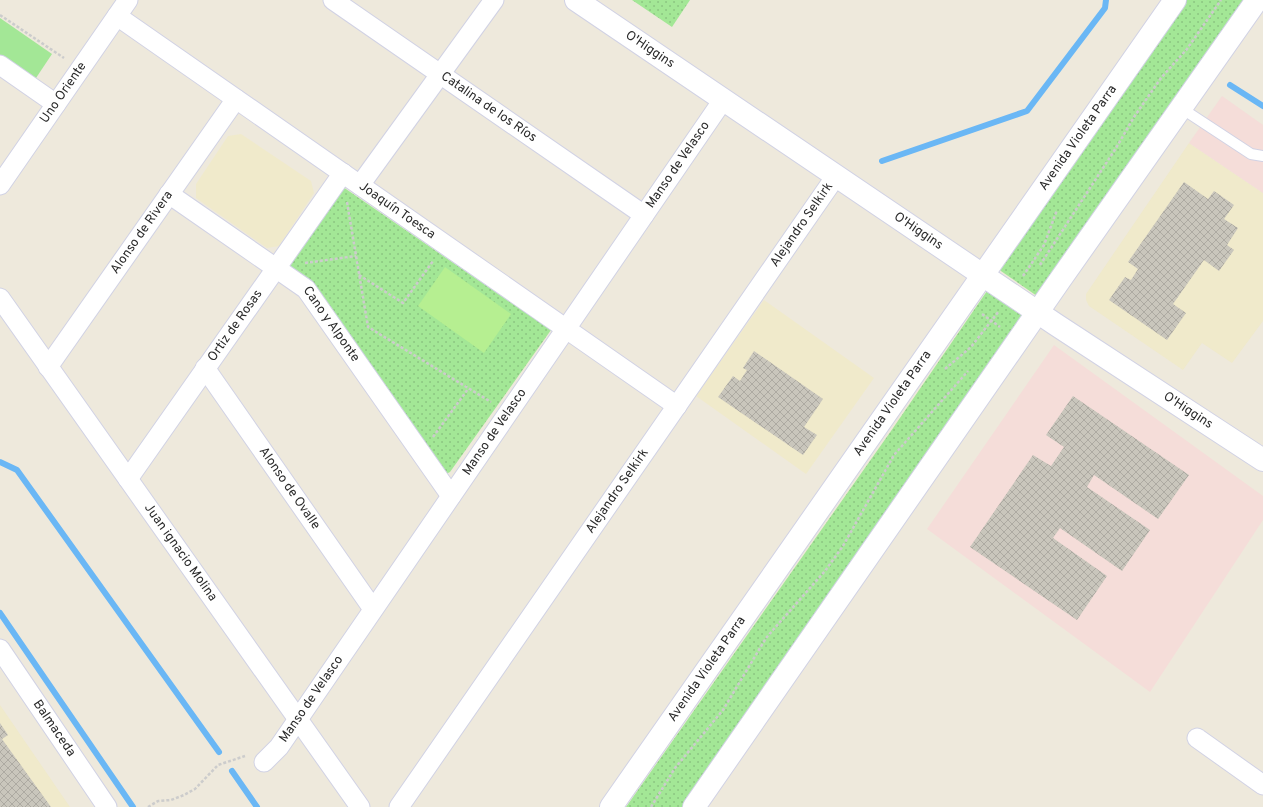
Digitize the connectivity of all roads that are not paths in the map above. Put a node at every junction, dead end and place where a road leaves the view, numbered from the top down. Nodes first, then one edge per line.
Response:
1 (128, 0) edge
2 (333, 0) edge
3 (494, 0) edge
4 (576, 0) edge
5 (1174, 0) edge
6 (1257, 0) edge
7 (117, 16) junction
8 (0, 65) edge
9 (440, 74) junction
10 (236, 99) junction
11 (723, 100) junction
12 (56, 104) junction
13 (1181, 108) junction
14 (1263, 156) edge
15 (343, 173) junction
16 (836, 176) junction
17 (0, 185) edge
18 (360, 185) junction
19 (169, 194) junction
20 (644, 215) junction
21 (276, 268) junction
22 (982, 274) junction
23 (0, 298) edge
24 (1038, 312) junction
25 (566, 328) junction
26 (48, 367) junction
27 (205, 368) junction
28 (677, 406) junction
29 (1262, 458) edge
30 (128, 479) junction
31 (451, 496) junction
32 (374, 609) junction
33 (0, 649) edge
34 (298, 719) junction
35 (1197, 738) dead end
36 (264, 762) road end
37 (1263, 785) edge
38 (107, 807) edge
39 (360, 807) edge
40 (400, 807) edge
41 (611, 807) edge
42 (694, 807) edge

1 - 7 street, Uno Oriente
2 - 9 street, Catalina de los Ríos
3 - 9 street
4 - 11 main road, O'Higgins
5 - 22 main road, Avenida Violeta Parra
6 - 13 main road
7 - 10 street, Joaquín Toesca
7 - 12 street, Uno Oriente
8 - 12 street
9 - 18 street
9 - 20 street, Catalina de los Ríos
10 - 15 street, Joaquín Toesca
10 - 19 street, Alonso de Rivera
11 - 16 main road, O'Higgins
11 - 20 street, Manso de Velasco
12 - 17 street, Uno Oriente
13 - 14 lane
13 - 24 main road
15 - 18 street, Joaquín Toesca
15 - 21 street, Ortiz de Rosas
16 - 22 main road, O'Higgins
16 - 28 street, Alejandro Selkirk
18 - 25 street, Joaquín Toesca
19 - 21 street, Cano y Alponte
19 - 26 street, Alonso de Rivera
20 - 25 street, Manso de Velasco
21 - 27 street, Ortiz de Rosas
21 - 31 street, Cano y Alponte
22 - 24 main road, O'Higgins
22 - 41 main road, Avenida Violeta Parra
23 - 26 street, Juan ignacio Molina
24 - 29 main road, O'Higgins
24 - 42 main road
25 - 28 street, Joaquín Toesca
25 - 31 street, Manso de Velasco
26 - 30 street, Juan ignacio Molina
27 - 30 street, Ortiz de Rosas
27 - 32 street, Alonso de Ovalle
28 - 40 street, Alejandro Selkirk
30 - 34 street, Juan ignacio Molina
31 - 32 street, Manso de Velasco
32 - 34 street, Manso de Velasco
33 - 38 street, Balmaceda
34 - 36 street, Manso de Velasco
34 - 39 street, Juan ignacio Molina
35 - 37 street

